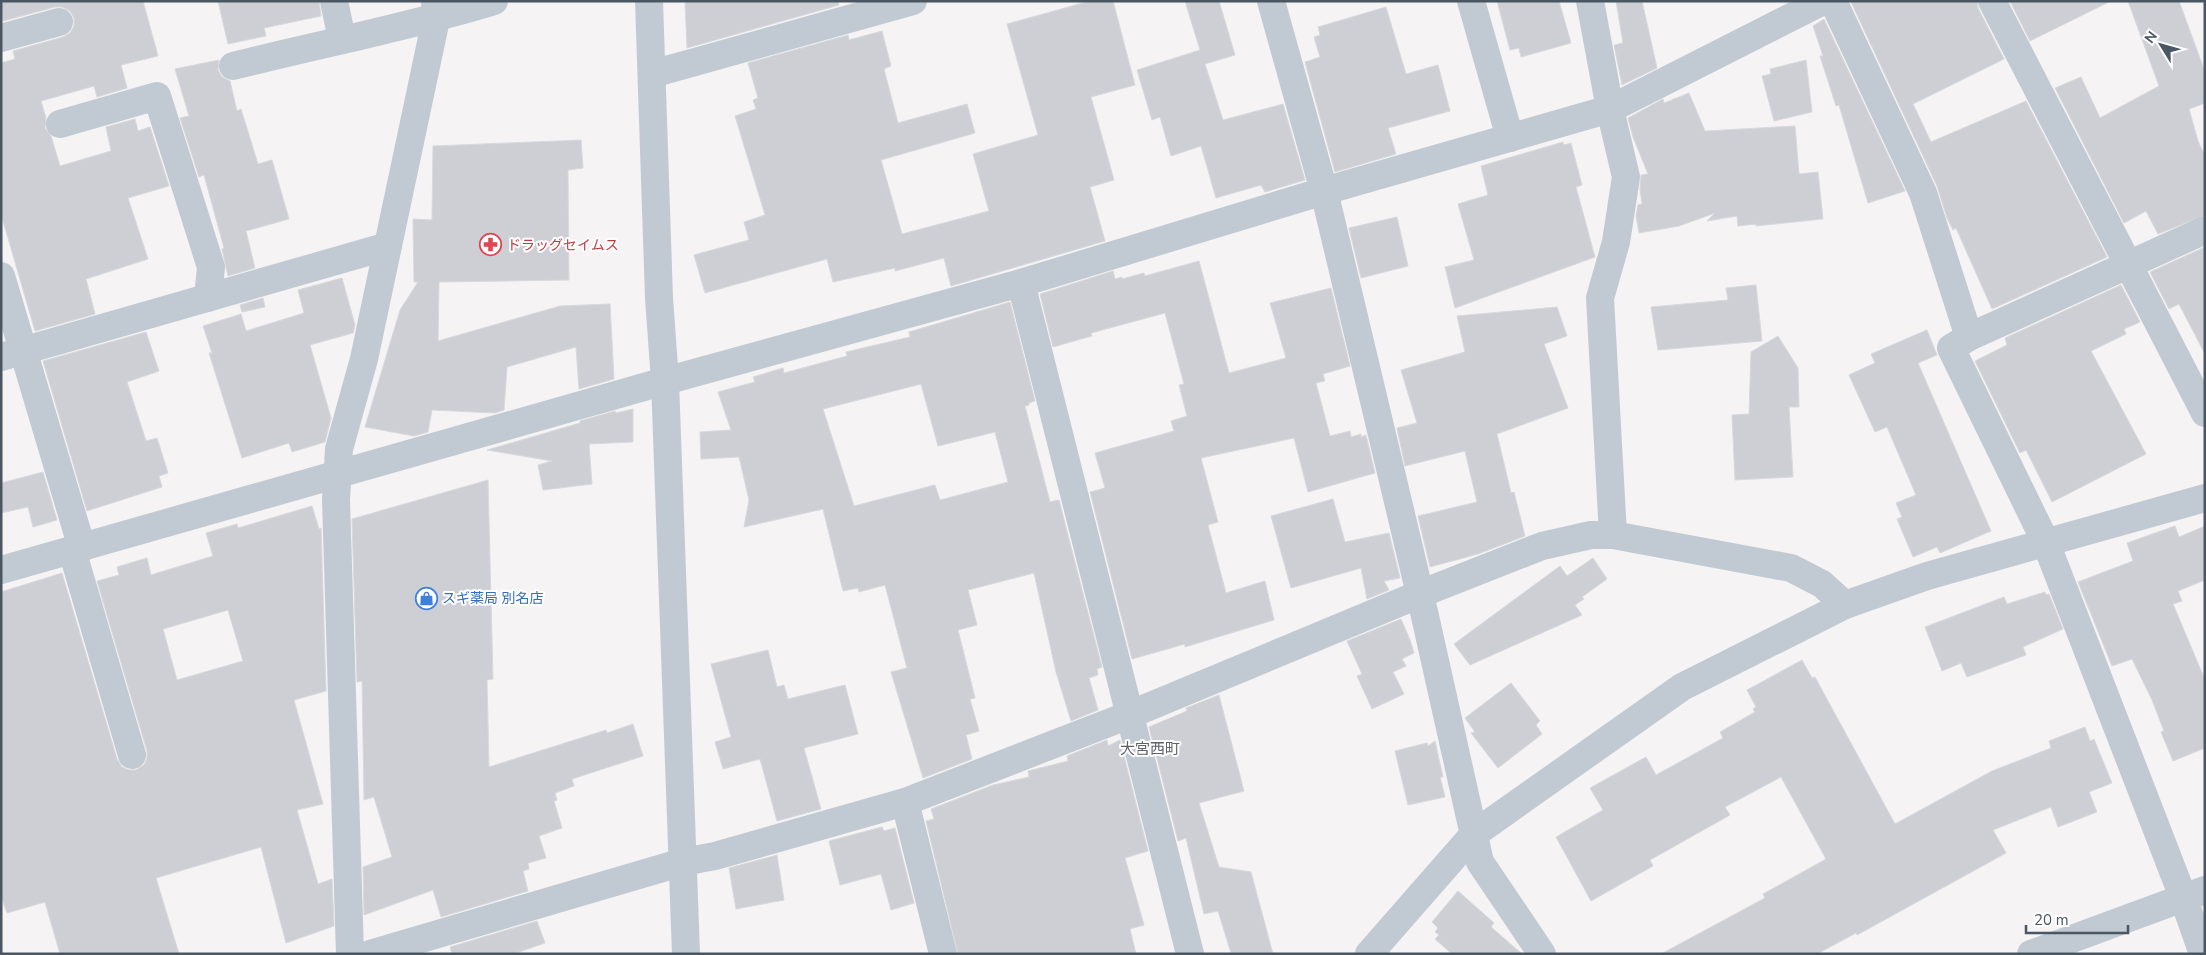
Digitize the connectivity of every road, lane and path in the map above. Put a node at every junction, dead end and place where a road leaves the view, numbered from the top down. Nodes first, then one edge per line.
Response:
1 (334, 1) edge
2 (494, 1) edge
3 (649, 1) edge
4 (913, 1) edge
5 (1271, 1) edge
6 (1471, 1) edge
7 (1590, 1) edge
8 (1823, 1) edge
9 (1833, 1) edge
10 (1992, 1) edge
11 (436, 10) edge
12 (58, 22) dead end
13 (1, 38) edge
14 (342, 39) junction
15 (233, 66) dead end
16 (652, 74) junction
17 (1610, 110) junction
18 (60, 124) dead end
19 (1510, 138) junction
20 (1324, 191) junction
21 (2205, 230) edge
22 (388, 246) junction
23 (2128, 266) junction
24 (1, 276) edge
25 (1021, 283) junction
26 (208, 298) junction
27 (1969, 337) junction
28 (12, 354) edge
29 (665, 381) junction
30 (2205, 413) edge
31 (337, 475) junction
32 (2205, 498) edge
33 (1613, 534) junction
34 (2046, 543) junction
35 (77, 549) junction
36 (1, 570) edge
37 (1420, 594) junction
38 (1845, 605) junction
39 (1128, 715) junction
40 (132, 755) dead end
41 (905, 802) junction
42 (1474, 834) junction
43 (683, 862) junction
44 (2194, 893) edge
45 (350, 954) edge
46 (370, 954) edge
47 (686, 954) edge
48 (944, 954) edge
49 (1190, 954) edge
50 (1369, 954) edge
51 (1542, 954) edge
52 (2031, 954) edge
53 (2203, 954) edge

1 - 14 street
2 - 11 street
3 - 16 street
4 - 16 street
5 - 20 street
6 - 19 street
7 - 17 street
8 - 17 street
9 - 27 street
10 - 23 street
11 - 14 street
11 - 22 street
12 - 13 street
14 - 15 street
16 - 29 street
17 - 19 street
17 - 33 street
18 - 26 street
19 - 20 street
20 - 25 street
20 - 37 street
21 - 23 street
22 - 26 street
22 - 31 street
23 - 27 street
23 - 30 street
24 - 28 street
25 - 29 street
25 - 39 street
26 - 28 street
27 - 34 street
28 - 35 street
29 - 31 street
29 - 43 street
31 - 35 street
31 - 45 street
32 - 34 street
33 - 37 street
33 - 38 street
34 - 38 street
34 - 44 street
35 - 36 street
35 - 40 street
37 - 39 street
37 - 42 street
38 - 42 street
39 - 41 street
39 - 49 street
41 - 43 street
41 - 48 street
42 - 50 street
42 - 51 street
43 - 46 street
43 - 47 street
44 - 52 street
44 - 53 street

